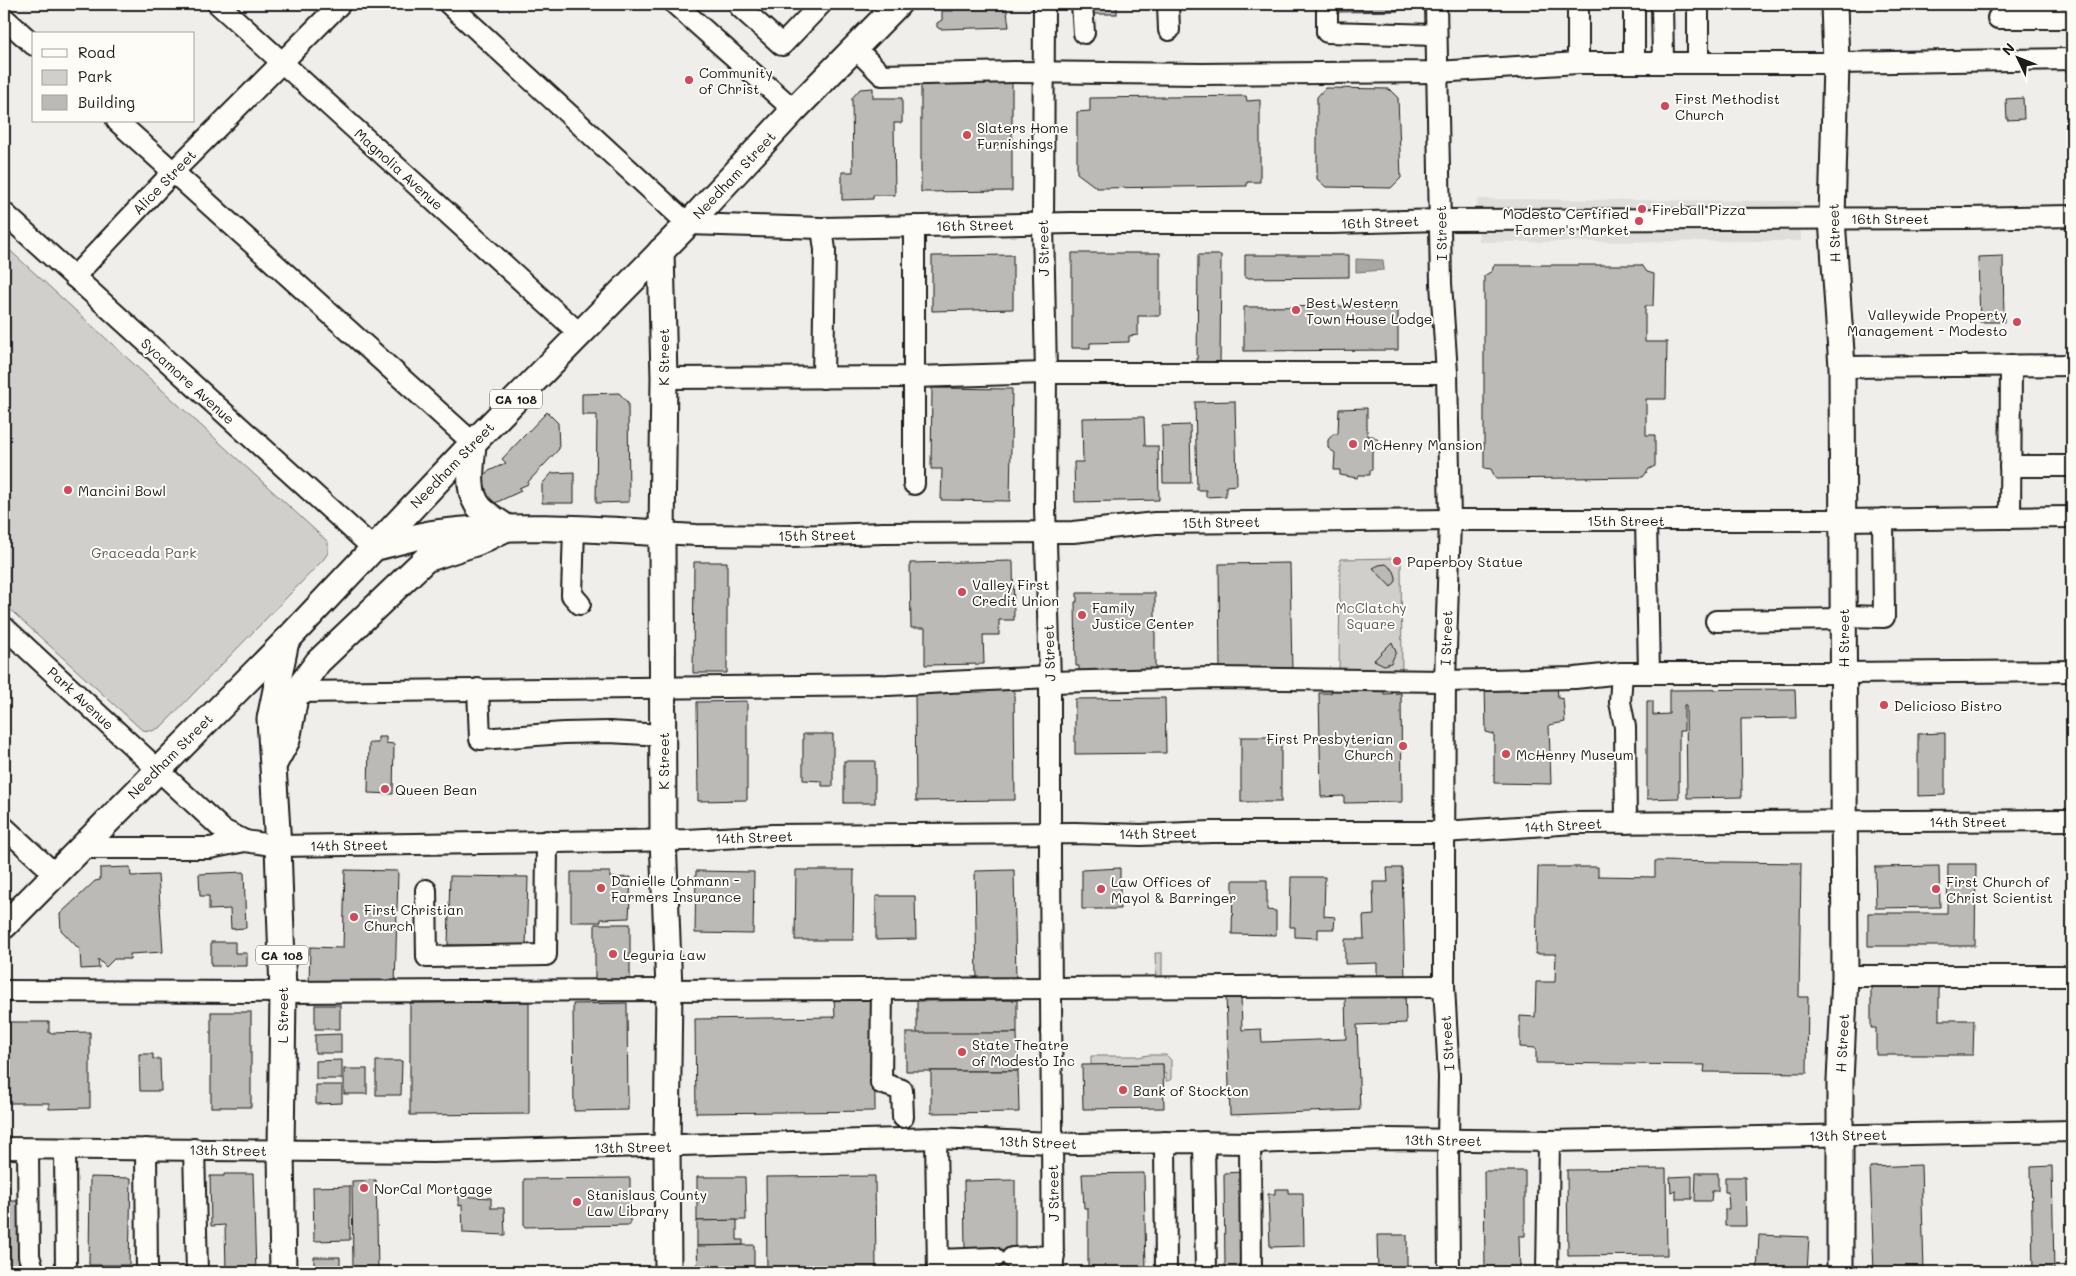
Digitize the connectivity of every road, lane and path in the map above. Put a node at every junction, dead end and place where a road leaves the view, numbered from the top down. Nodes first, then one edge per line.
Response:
1 (218, 4) edge
2 (340, 4) edge
3 (450, 4) edge
4 (675, 4) edge
5 (743, 4) edge
6 (821, 4) edge
7 (898, 4) edge
8 (1044, 4) edge
9 (1082, 4) edge
10 (1168, 4) edge
11 (1327, 4) edge
12 (1436, 4) edge
13 (1578, 4) edge
14 (1634, 4) edge
15 (1662, 4) edge
16 (1698, 4) edge
17 (1834, 4) edge
18 (4, 18) edge
19 (1998, 18) dead end
20 (2072, 18) edge
21 (1169, 30) dead end
22 (1084, 32) dead end
23 (1436, 35) junction
24 (32, 43) edge
25 (855, 48) junction
26 (2072, 59) edge
27 (281, 61) junction
28 (1663, 62) junction
29 (1578, 63) junction
30 (1634, 63) junction
31 (1698, 63) junction
32 (1836, 63) junction
33 (1437, 72) junction
34 (1044, 73) junction
35 (794, 110) junction
36 (118, 122) edge
37 (173, 172) junction
38 (4, 212) edge
39 (2072, 216) edge
40 (1832, 218) junction
41 (1441, 220) junction
42 (688, 224) junction
43 (1043, 224) junction
44 (914, 226) junction
45 (822, 228) junction
46 (661, 251) junction
47 (74, 277) junction
48 (580, 334) junction
49 (2011, 365) junction
50 (2072, 365) edge
51 (1842, 367) junction
52 (1046, 373) junction
53 (1447, 373) junction
54 (664, 378) junction
55 (823, 378) junction
56 (914, 378) junction
57 (473, 443) junction
58 (2010, 466) junction
59 (2072, 466) edge
60 (914, 484) dead end
61 (2072, 517) edge
62 (2010, 518) junction
63 (1883, 519) junction
64 (1450, 520) junction
65 (1646, 520) junction
66 (1843, 520) junction
67 (507, 528) junction
68 (574, 528) junction
69 (1046, 532) junction
70 (662, 533) junction
71 (373, 548) junction
72 (580, 604) dead end
73 (1843, 617) junction
74 (1716, 621) dead end
75 (4, 627) edge
76 (286, 640) junction
77 (2072, 671) edge
78 (1622, 673) junction
79 (1649, 673) junction
80 (1844, 674) junction
81 (1050, 680) junction
82 (1445, 681) junction
83 (478, 689) junction
84 (662, 689) junction
85 (296, 692) junction
86 (663, 735) junction
87 (273, 765) junction
88 (157, 769) junction
89 (2072, 820) edge
90 (1844, 821) junction
91 (1626, 823) junction
92 (4, 827) edge
93 (1444, 832) junction
94 (1050, 833) junction
95 (663, 839) junction
96 (245, 841) junction
97 (547, 841) junction
98 (278, 846) junction
99 (80, 848) junction
100 (55, 874) junction
101 (426, 890) dead end
102 (4, 926) edge
103 (1845, 976) junction
104 (2072, 976) edge
105 (1444, 986) junction
106 (1051, 987) junction
107 (882, 988) junction
108 (669, 989) junction
109 (4, 991) edge
110 (283, 992) junction
111 (903, 1117) dead end
112 (2072, 1131) edge
113 (1841, 1135) junction
114 (936, 1138) junction
115 (1448, 1141) junction
116 (1548, 1141) junction
117 (1052, 1142) junction
118 (1165, 1142) junction
119 (1204, 1142) junction
120 (1250, 1143) junction
121 (667, 1146) junction
122 (4, 1148) edge
123 (28, 1149) junction
124 (146, 1149) junction
125 (194, 1149) junction
126 (65, 1150) junction
127 (281, 1151) junction
128 (1054, 1264) edge
129 (938, 1266) edge
130 (34, 1270) edge
131 (66, 1270) edge
132 (147, 1272) edge
133 (198, 1272) edge
134 (282, 1272) edge
135 (668, 1272) edge
136 (1166, 1272) edge
137 (1206, 1272) edge
138 (1251, 1272) edge
139 (1449, 1272) edge
140 (1547, 1272) edge
141 (1840, 1272) edge

1 - 27 street, Magnolia Avenue
2 - 27 street, Alice Street
3 - 42 street
4 - 35 street
5 - 6 street
7 - 25 main road, Needham Street / CA 108
8 - 34 street, J Street
9 - 22 street
10 - 21 street
11 - 23 street
12 - 23 street, I Street
13 - 29 street
14 - 30 street
15 - 28 street
16 - 31 street
17 - 32 main road, H Street
18 - 24 street
19 - 20 street
23 - 33 street, I Street
25 - 34 street
25 - 35 main road, Needham Street / CA 108
26 - 32 street
27 - 37 street, Alice Street
27 - 48 street, Magnolia Avenue
28 - 30 street
28 - 31 street
29 - 30 street
29 - 33 street
31 - 32 street
32 - 40 main road, H Street
33 - 34 street
33 - 41 street, I Street
34 - 43 street, J Street
35 - 42 main road, Needham Street / CA 108
36 - 37 street
37 - 47 street, Alice Street
37 - 57 street
38 - 47 street, Sycamore Avenue
39 - 40 street, 16th Street
40 - 41 street, 16th Street
40 - 51 main road, H Street
41 - 43 street, 16th Street
41 - 53 street, I Street
42 - 45 street, 16th Street
42 - 46 main road, Needham Street / CA 108
43 - 44 street, 16th Street
43 - 52 street, J Street
44 - 45 street, 16th Street
44 - 56 street
45 - 55 street
46 - 48 main road, Needham Street / CA 108
46 - 54 main road, K Street
47 - 71 street, Sycamore Avenue
48 - 57 main road, Needham Street / CA 108
49 - 50 street
49 - 51 street
49 - 58 street
51 - 66 main road, H Street
52 - 53 street
52 - 56 street
52 - 69 street, J Street
53 - 64 street, I Street
54 - 55 street
54 - 70 main road, K Street
55 - 56 street
56 - 60 street
57 - 67 main road
57 - 71 main road, Needham Street / CA 108
58 - 59 street
58 - 62 street
61 - 62 street, 15th Street
62 - 63 street, 15th Street
63 - 66 street, 15th Street
63 - 73 street
64 - 65 street, 15th Street
64 - 69 street, 15th Street
64 - 82 street, I Street
65 - 66 street, 15th Street
65 - 79 street
66 - 73 main road, H Street
67 - 68 main road, 15th Street
67 - 71 main road, 15th Street
67 - 85 main road
68 - 70 main road, 15th Street
68 - 72 street
69 - 70 street, 15th Street
69 - 81 street, J Street
70 - 84 main road, K Street
71 - 76 main road, Needham Street / CA 108
73 - 74 street
73 - 80 main road, H Street
75 - 88 street, Park Avenue
76 - 87 main road, L Street / CA 108
76 - 88 main road, Needham Street
77 - 80 street
78 - 79 street
78 - 82 street
78 - 91 street
79 - 80 street
80 - 90 main road, H Street
81 - 82 street
81 - 84 street
81 - 94 street, J Street
82 - 93 street, I Street
83 - 84 street
83 - 85 street
83 - 86 street
84 - 86 main road, K Street
85 - 87 main road
86 - 95 main road, K Street
87 - 98 main road, L Street / CA 108
88 - 96 street, 14th Street
88 - 99 main road, Needham Street
89 - 90 street, 14th Street
90 - 91 street, 14th Street
90 - 103 main road, H Street
91 - 93 street, 14th Street
92 - 100 street
93 - 94 street, 14th Street
93 - 105 street, I Street
94 - 95 street, 14th Street
94 - 106 street, J Street
95 - 97 street, 14th Street
95 - 108 main road, K Street
96 - 98 street, 14th Street
96 - 99 street, 14th Street
97 - 98 street, 14th Street
97 - 101 street
98 - 110 main road, L Street / CA 108
99 - 100 main road, Needham Street
100 - 102 main road, Needham Street
103 - 104 street
103 - 113 main road, H Street
105 - 106 street
105 - 115 street, I Street
106 - 107 street
106 - 117 street, J Street
107 - 108 street
107 - 111 street
108 - 110 street
108 - 121 main road, K Street
109 - 110 street
110 - 127 main road, L Street / CA 108
112 - 113 street, 13th Street
113 - 116 street, 13th Street
113 - 141 main road, H Street
114 - 117 street, 13th Street
114 - 121 street, 13th Street
114 - 129 street
115 - 116 street, 13th Street
115 - 120 street, 13th Street
115 - 139 street, I Street
116 - 140 street
117 - 118 street, 13th Street
117 - 128 street, J Street
118 - 119 street, 13th Street
118 - 136 street
119 - 120 street, 13th Street
119 - 137 street
120 - 138 street
121 - 127 street, 13th Street
121 - 135 main road, K Street
122 - 123 street, 13th Street
123 - 126 street, 13th Street
123 - 130 street
124 - 125 street, 13th Street
124 - 126 street, 13th Street
124 - 132 street
125 - 127 street, 13th Street
125 - 133 street
126 - 131 street
127 - 134 main road, L Street / CA 108
128 - 129 street
130 - 131 street

